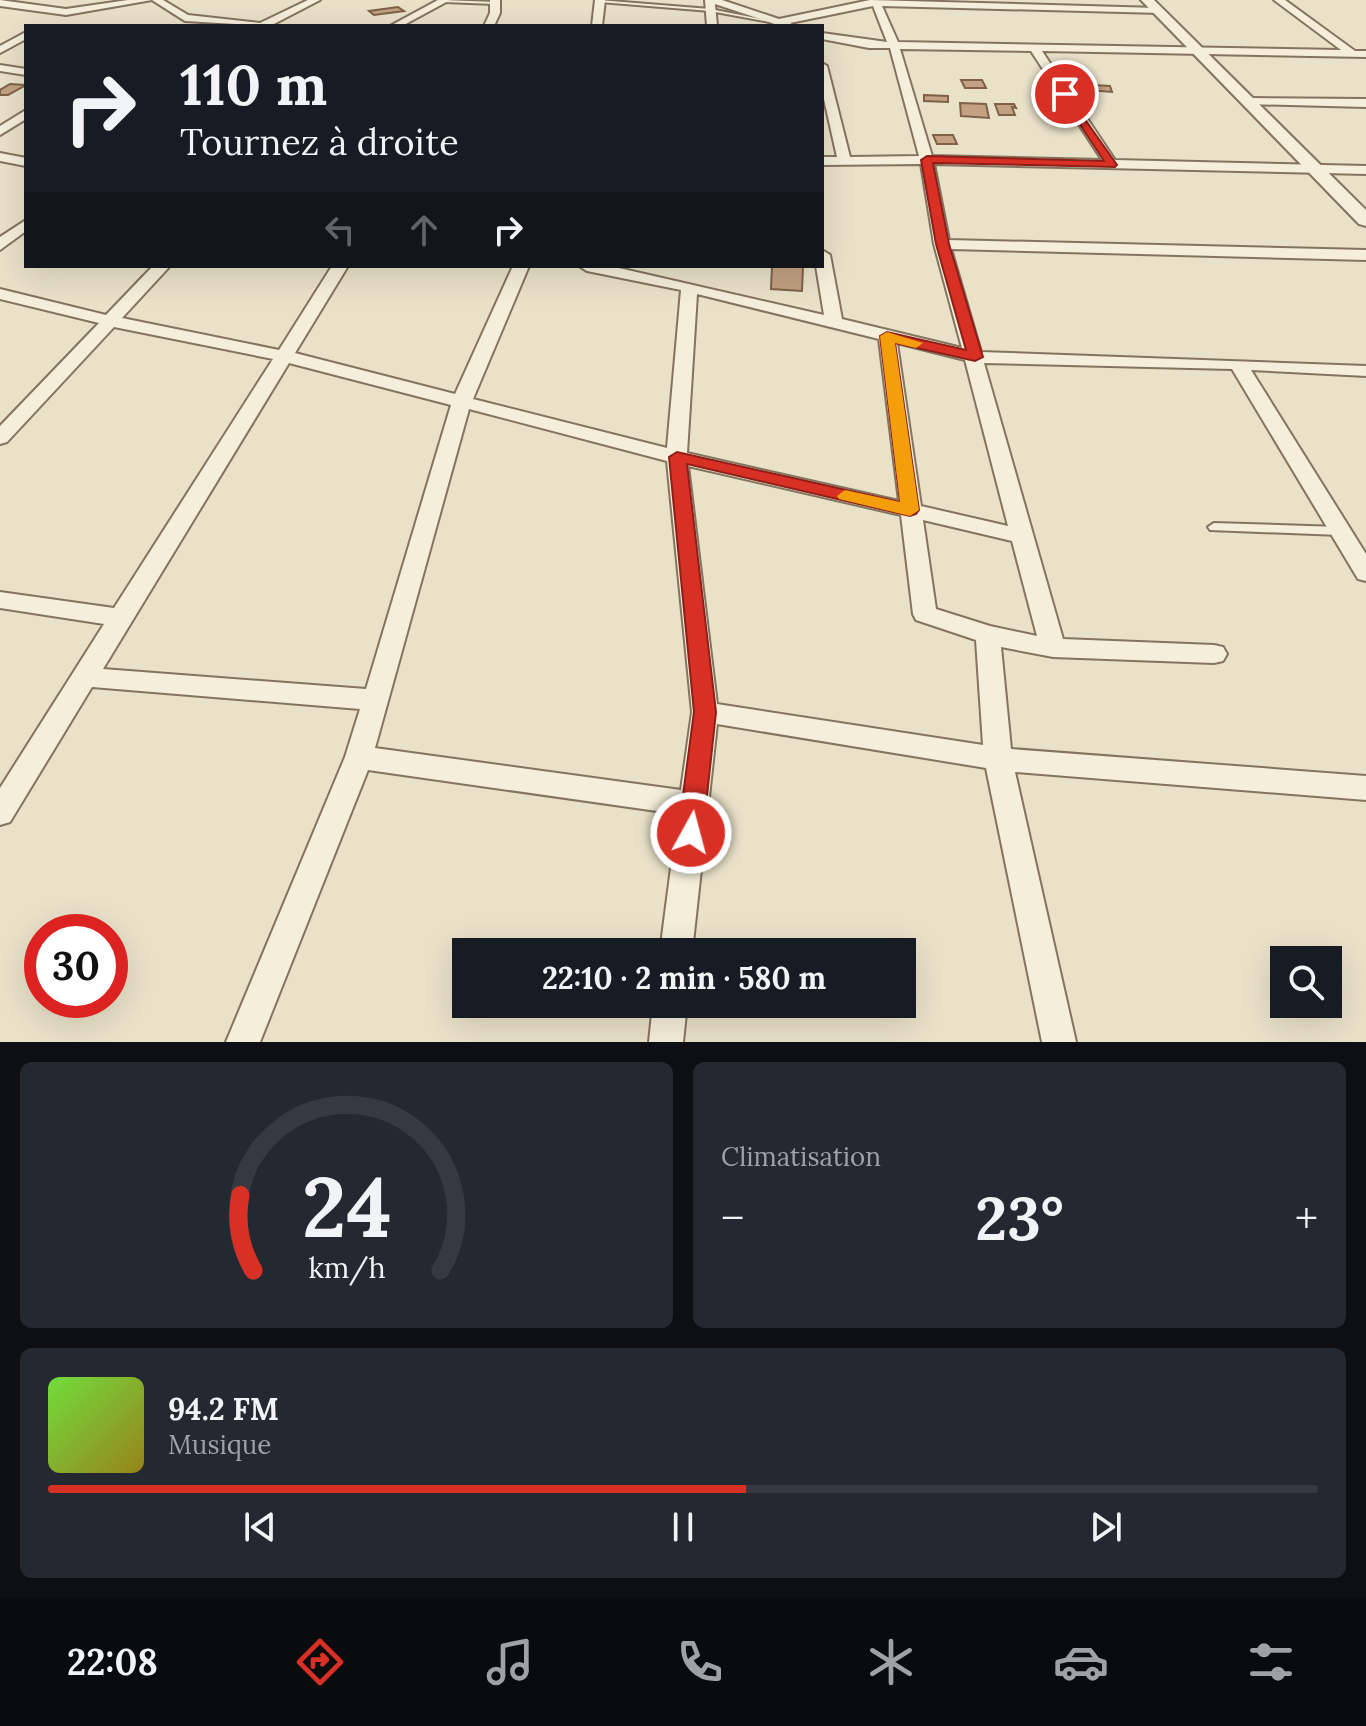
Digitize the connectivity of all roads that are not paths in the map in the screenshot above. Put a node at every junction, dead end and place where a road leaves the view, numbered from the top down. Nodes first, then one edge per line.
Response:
1 (147, 0) edge
2 (157, 0) edge
3 (315, 0) edge
4 (415, 0) edge
5 (600, 0) edge
6 (1279, 0) edge
7 (444, 1) edge
8 (495, 1) edge
9 (876, 2) edge
10 (0, 3) edge
11 (711, 3) edge
12 (1153, 6) edge
13 (433, 7) junction
14 (66, 12) junction
15 (53, 19) dead end
16 (778, 22) junction
17 (237, 24) edge
18 (264, 24) edge
19 (399, 24) edge
20 (490, 24) edge
21 (597, 24) edge
22 (712, 24) edge
23 (784, 24) edge
24 (24, 36) edge
25 (824, 37) edge
26 (894, 46) junction
27 (1034, 47) junction
28 (1196, 49) junction
29 (0, 50) edge
30 (1351, 53) junction
31 (1366, 54) edge
32 (0, 68) edge
33 (24, 72) edge
34 (824, 74) edge
35 (1249, 102) junction
36 (1366, 103) edge
37 (24, 115) edge
38 (0, 131) edge
39 (0, 157) edge
40 (927, 160) junction
41 (824, 161) edge
42 (24, 162) edge
43 (845, 162) junction
44 (1112, 165) junction
45 (1315, 169) junction
46 (1366, 170) edge
47 (1366, 220) edge
48 (24, 226) edge
49 (942, 244) junction
50 (0, 245) edge
51 (1366, 255) edge
52 (824, 266) edge
53 (160, 268) edge
54 (339, 268) edge
55 (520, 268) edge
56 (597, 268) edge
57 (689, 287) junction
58 (0, 294) edge
59 (110, 321) junction
60 (834, 324) junction
61 (887, 336) junction
62 (284, 356) junction
63 (975, 357) junction
64 (1238, 364) junction
65 (1366, 371) edge
66 (462, 401) junction
67 (0, 438) edge
68 (677, 457) junction
69 (910, 510) junction
70 (1214, 527) dead end
71 (1340, 531) junction
72 (1022, 536) junction
73 (1366, 573) edge
74 (0, 600) edge
75 (122, 618) junction
76 (988, 635) junction
77 (1053, 648) junction
78 (1214, 654) dead end
79 (86, 677) junction
80 (376, 700) junction
81 (705, 712) junction
82 (359, 757) junction
83 (998, 759) junction
84 (1366, 788) edge
85 (694, 804) junction
86 (0, 813) edge
87 (678, 938) edge
88 (669, 1018) edge
89 (243, 1042) edge
90 (666, 1042) edge
91 (1059, 1042) edge

1 - 14 street
2 - 17 street
3 - 18 street
4 - 13 street
5 - 11 lane
5 - 21 street
6 - 30 street
7 - 8 lane
7 - 13 street
8 - 20 street
9 - 12 street
9 - 16 street
9 - 26 street
10 - 14 street
11 - 16 street
11 - 22 street
12 - 28 street
13 - 19 street
14 - 15 street
16 - 23 street
24 - 29 street
25 - 26 street
26 - 27 street
26 - 40 street
27 - 28 street
27 - 44 street
28 - 30 street
28 - 35 street
30 - 31 street
32 - 33 street
34 - 43 street
35 - 36 street
35 - 45 street
37 - 38 street
39 - 42 street
40 - 43 street
40 - 44 street
40 - 49 street
41 - 43 street
44 - 45 street
45 - 46 street
45 - 47 street
48 - 50 street
49 - 51 street
49 - 63 street
52 - 60 street
53 - 59 street
54 - 62 street
55 - 66 street
56 - 57 street
57 - 60 street
57 - 68 street
58 - 59 street
59 - 62 street
59 - 67 street
60 - 61 street
61 - 63 street
61 - 69 street
62 - 66 street
62 - 75 street
63 - 64 street
63 - 72 street
64 - 65 street
64 - 71 street
66 - 68 street
66 - 80 street
68 - 69 street
68 - 81 street
69 - 72 street
69 - 76 street
70 - 71 lane
71 - 73 street
72 - 77 street
74 - 75 street
75 - 79 street
76 - 77 street
76 - 83 street
77 - 78 street
79 - 80 street
79 - 86 street
80 - 82 street
81 - 83 street
81 - 85 street
82 - 85 street
82 - 89 street
83 - 84 street
83 - 91 street
85 - 87 street
88 - 90 street

